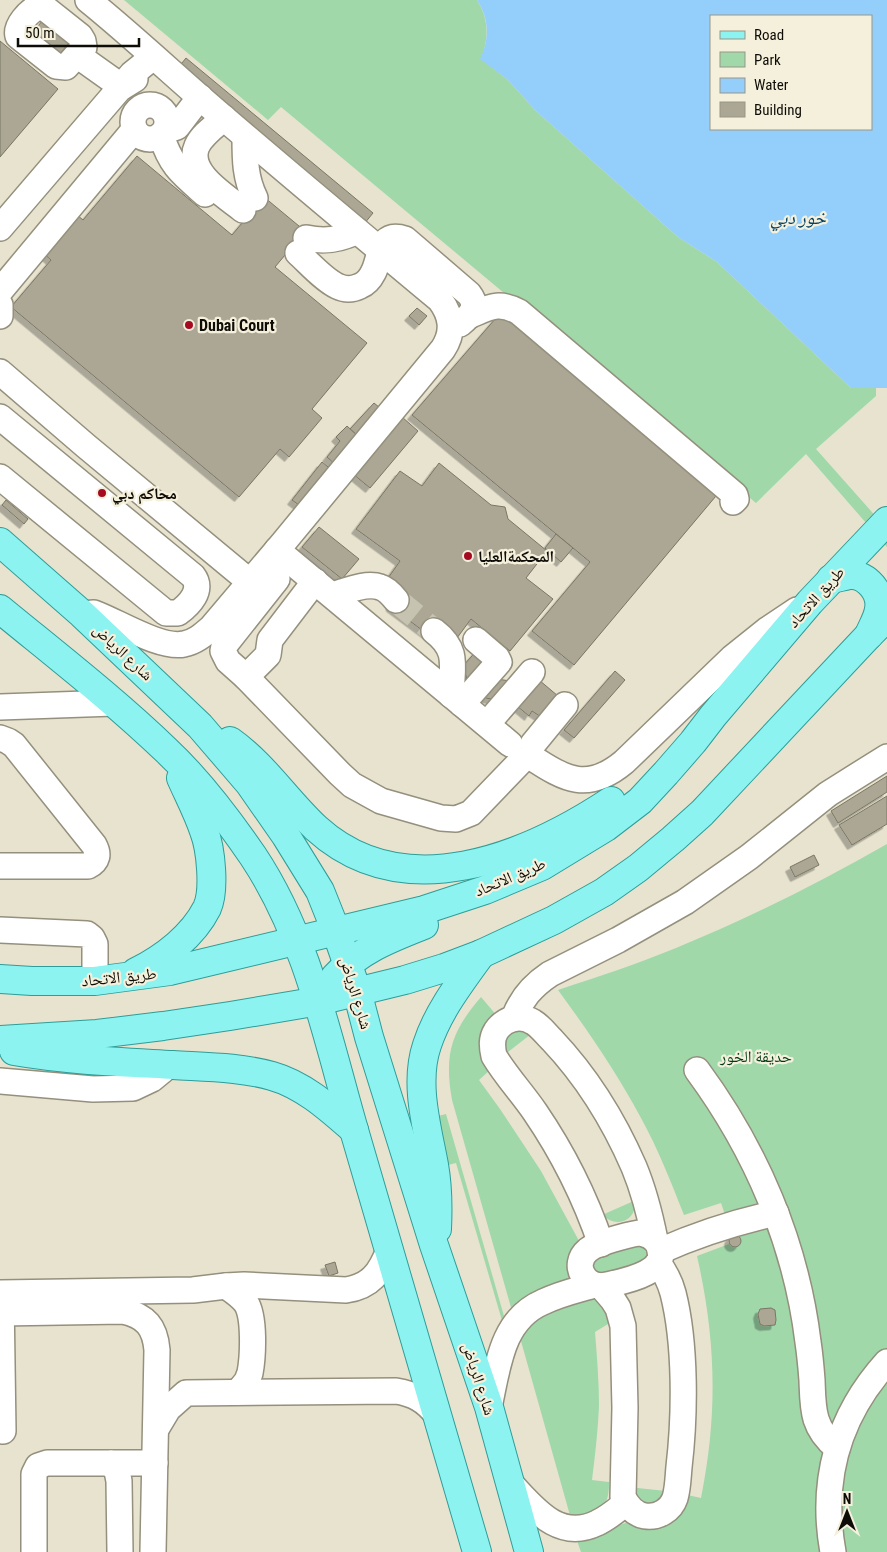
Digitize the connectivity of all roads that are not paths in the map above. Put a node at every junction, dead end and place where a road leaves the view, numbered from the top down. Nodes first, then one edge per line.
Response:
1 (88, 0) edge
2 (77, 55) dead end
3 (154, 57) junction
4 (176, 76) junction
5 (122, 87) junction
6 (200, 97) junction
7 (224, 118) junction
8 (163, 133) junction
9 (245, 136) junction
10 (243, 208) junction
11 (0, 228) edge
12 (357, 231) junction
13 (380, 250) junction
14 (0, 290) edge
15 (0, 305) edge
16 (0, 316) edge
17 (471, 316) junction
18 (450, 331) junction
19 (0, 372) edge
20 (0, 417) edge
21 (0, 477) edge
22 (733, 502) dead end
23 (163, 510) junction
24 (887, 521) edge
25 (142, 534) junction
26 (0, 542) edge
27 (277, 550) junction
28 (277, 579) dead end
29 (831, 579) junction
30 (250, 582) junction
31 (323, 588) junction
32 (396, 600) tunnel mouth
33 (810, 602) junction
34 (0, 608) edge
35 (82, 614) junction
36 (878, 626) edge
37 (434, 631) tunnel mouth
38 (476, 640) dead end
39 (532, 672) dead end
40 (246, 677) junction
41 (456, 699) junction
42 (114, 703) junction
43 (566, 705) dead end
44 (0, 707) edge
45 (487, 724) junction
46 (200, 726) junction
47 (0, 738) edge
48 (693, 742) junction
49 (524, 751) junction
50 (168, 752) junction
51 (887, 757) edge
52 (0, 866) edge
53 (542, 866) junction
54 (323, 899) junction
55 (284, 912) junction
56 (0, 930) edge
57 (336, 931) junction
58 (297, 940) junction
59 (481, 954) junction
60 (348, 964) junction
61 (0, 979) edge
62 (104, 981) junction
63 (357, 991) junction
64 (319, 1001) junction
65 (514, 1018) junction
66 (365, 1021) junction
67 (328, 1038) junction
68 (0, 1040) edge
69 (0, 1048) edge
70 (169, 1065) junction
71 (697, 1070) dead end
72 (0, 1082) edge
73 (354, 1130) junction
74 (776, 1213) junction
75 (601, 1244) junction
76 (434, 1246) junction
77 (388, 1250) junction
78 (658, 1251) junction
79 (226, 1286) junction
80 (597, 1286) junction
81 (0, 1303) edge
82 (157, 1358) junction
83 (887, 1362) edge
84 (238, 1392) junction
85 (186, 1393) junction
86 (489, 1407) junction
87 (437, 1415) junction
88 (156, 1430) junction
89 (3, 1431) dead end
90 (837, 1448) junction
91 (111, 1463) junction
92 (155, 1463) junction
93 (510, 1483) junction
94 (626, 1504) junction
95 (34, 1552) edge
96 (120, 1552) edge
97 (153, 1552) edge
98 (477, 1552) edge
99 (529, 1552) edge
100 (833, 1552) edge

1 - 3 street
2 - 5 street
3 - 4 street
3 - 5 street
4 - 5 street
4 - 6 street
5 - 11 street
6 - 7 street
6 - 8 street
7 - 9 street
7 - 10 street
8 - 10 street
8 - 14 street
9 - 10 street
9 - 12 street
12 - 13 street
12 - 13 street
13 - 17 street
13 - 18 street
15 - 16 street
17 - 18 street
17 - 22 street
18 - 27 street
19 - 23 street
20 - 25 street
21 - 25 street
23 - 25 street
23 - 30 street
24 - 29 main road, طريق الاتحاد
26 - 35 main road, شارع الرياض
27 - 30 street
27 - 31 street
28 - 40 street
29 - 33 main road, طريق الاتحاد
29 - 36 main road
30 - 35 street
31 - 32 street
31 - 40 street
31 - 41 street
33 - 48 main road, طريق الاتحاد
33 - 49 street
34 - 42 main road
35 - 46 main road, شارع الرياض
36 - 59 main road
37 - 41 street
38 - 41 street
39 - 45 street
40 - 49 street
41 - 45 street
42 - 44 street
42 - 50 main road
43 - 49 street
45 - 49 street
46 - 48 main road
46 - 54 main road, شارع الرياض
47 - 52 street
48 - 53 main road, طريق الاتحاد
50 - 55 main road
50 - 62 main road
51 - 65 street
53 - 57 main road, طريق الاتحاد
53 - 60 main road
54 - 55 main road
54 - 57 main road, شارع الرياض
55 - 58 main road
56 - 62 street
57 - 58 main road, طريق الاتحاد
57 - 60 main road, شارع الرياض
58 - 62 main road, طريق الاتحاد
58 - 64 main road
59 - 63 main road
59 - 76 main road
60 - 63 main road, شارع الرياض
60 - 64 main road
61 - 62 main road, طريق الاتحاد
63 - 64 main road
63 - 66 main road, شارع الرياض
64 - 67 main road
64 - 68 main road
65 - 75 street
65 - 78 street
66 - 67 main road
66 - 76 main road, شارع الرياض
67 - 73 main road
69 - 70 main road
70 - 72 street
70 - 73 main road
71 - 74 street
73 - 77 main road
74 - 78 street
74 - 90 street
75 - 78 street
75 - 80 street
76 - 86 main road, شارع الرياض
77 - 79 street
77 - 87 main road
78 - 80 street
78 - 94 street
79 - 81 street
79 - 84 street
80 - 86 street
80 - 94 street
81 - 82 street
81 - 89 street
82 - 85 street
82 - 88 street
83 - 90 street
84 - 85 street
84 - 87 street
85 - 88 street
86 - 93 main road, شارع الرياض
87 - 98 main road
88 - 92 street
90 - 100 street
91 - 92 street
91 - 95 street
91 - 96 street
92 - 97 street
93 - 94 street
93 - 99 main road, شارع الرياض

